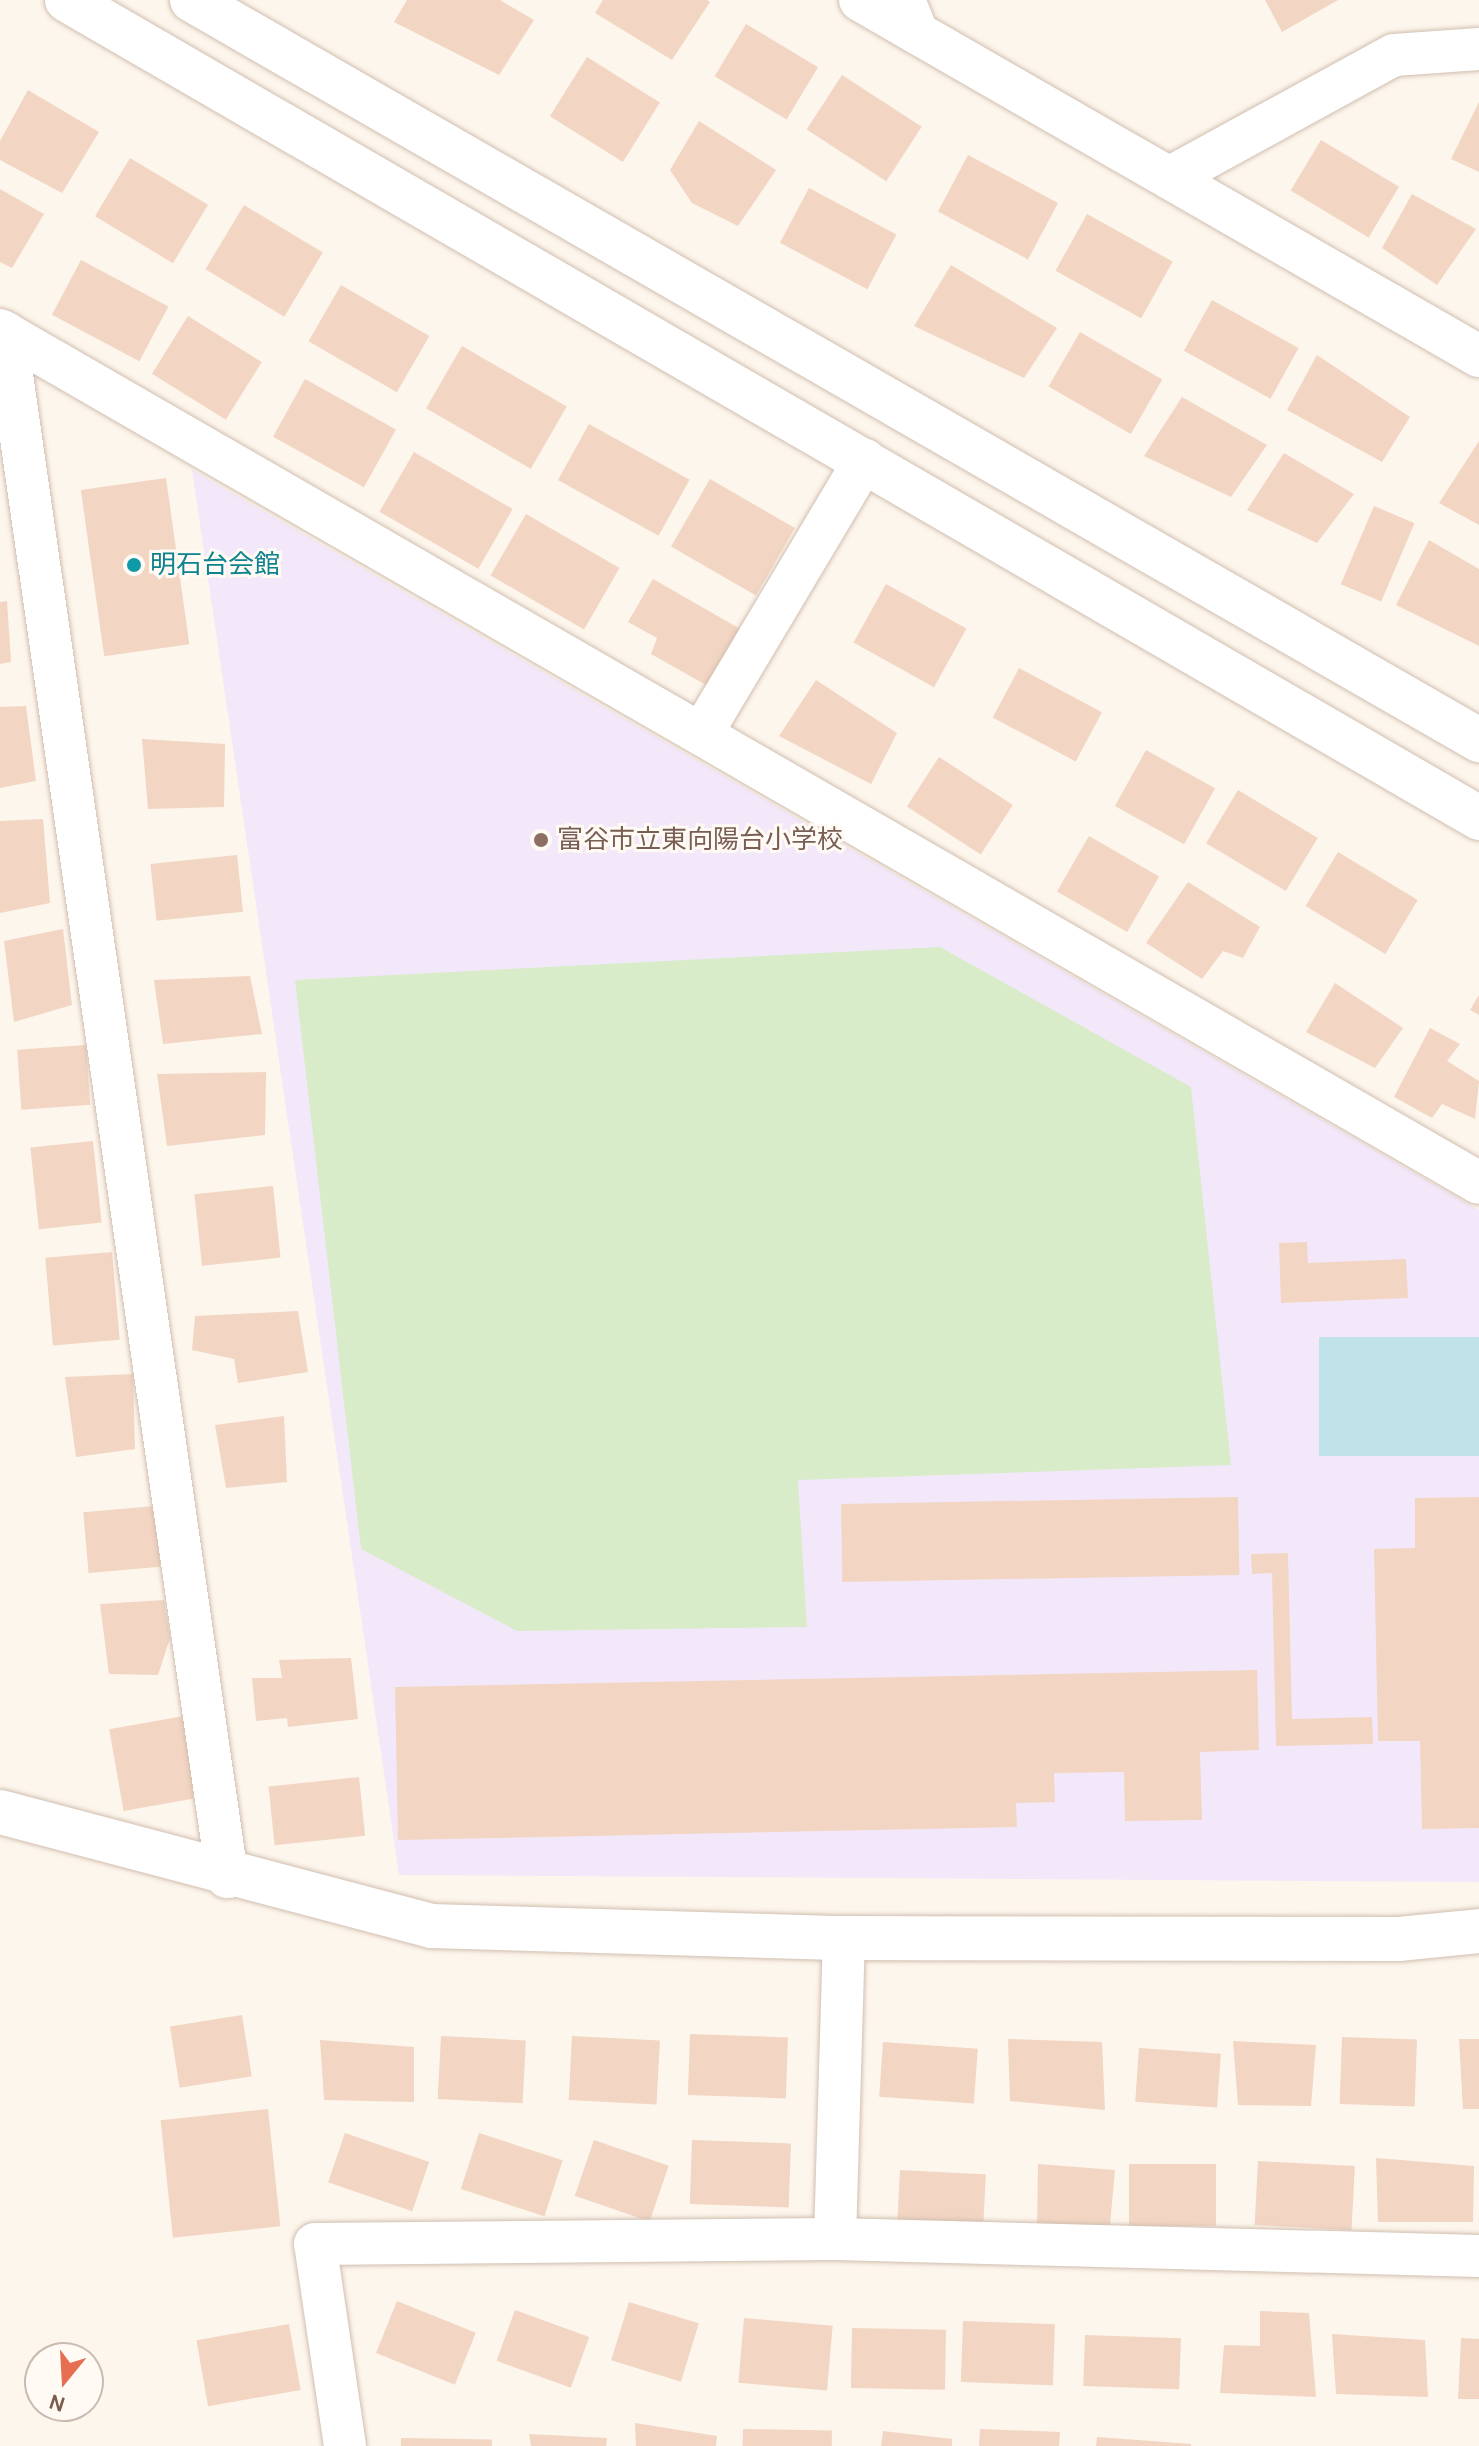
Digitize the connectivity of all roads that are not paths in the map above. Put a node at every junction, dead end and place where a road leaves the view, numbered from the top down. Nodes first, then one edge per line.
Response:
1 (67, 0) edge
2 (192, 0) edge
3 (860, 0) edge
4 (910, 16) edge
5 (1479, 49) edge
6 (1169, 178) junction
7 (3, 331) edge
8 (1479, 356) edge
9 (865, 460) junction
10 (702, 733) junction
11 (1479, 740) edge
12 (1479, 818) edge
13 (1479, 1183) edge
14 (0, 1812) edge
15 (227, 1877) junction
16 (1479, 1931) edge
17 (844, 1938) junction
18 (835, 2239) junction
19 (1479, 2256) edge
20 (345, 2446) edge

1 - 9 street
2 - 11 street
3 - 4 street
4 - 6 street
5 - 6 street
6 - 8 street
7 - 10 street
7 - 15 street
9 - 10 street
9 - 12 street
10 - 13 street
14 - 15 street
15 - 17 street
16 - 17 street
17 - 18 street
18 - 19 street
18 - 20 street

